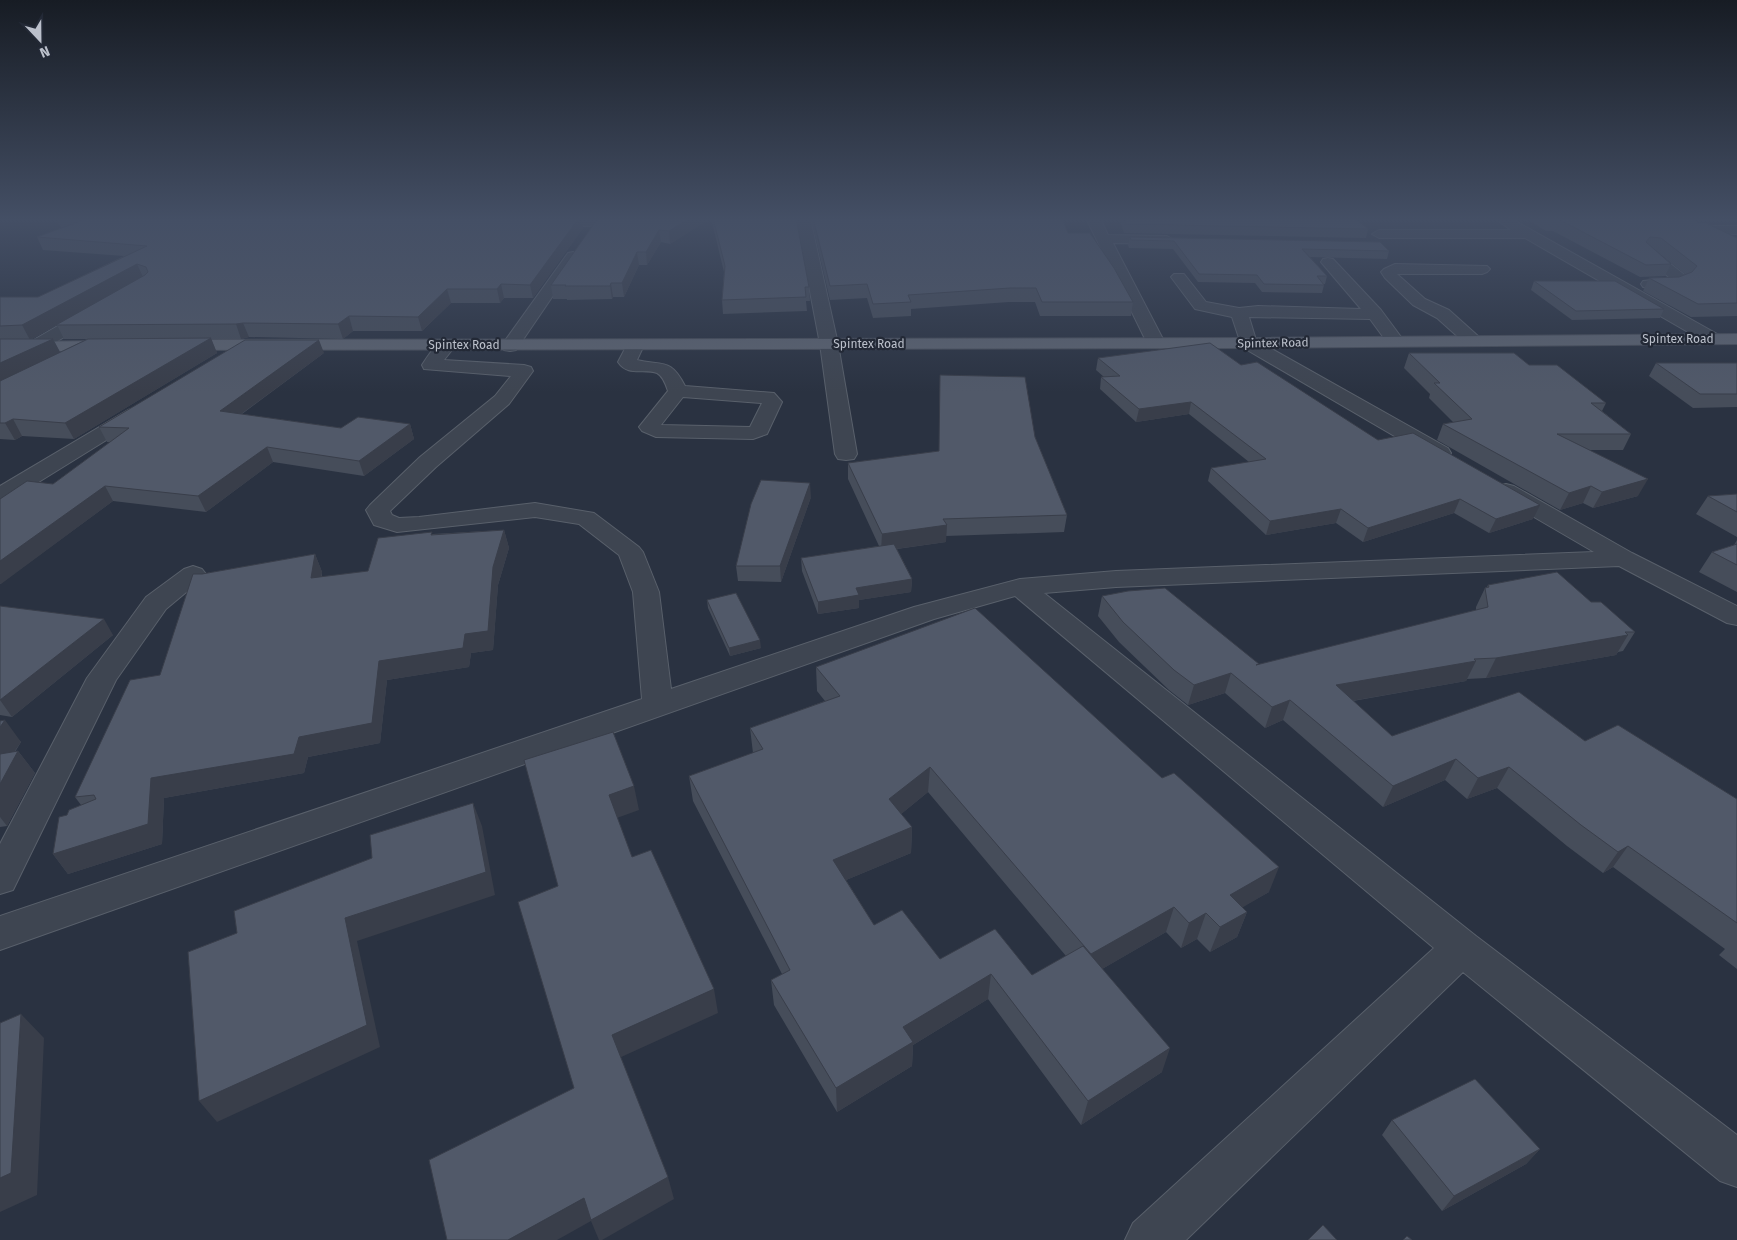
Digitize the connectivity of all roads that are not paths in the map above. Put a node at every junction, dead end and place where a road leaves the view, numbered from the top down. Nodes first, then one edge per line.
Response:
1 (560, 276) edge
2 (815, 276) edge
3 (1122, 276) edge
4 (1341, 276) edge
5 (1390, 276) edge
6 (1601, 276) edge
7 (1677, 276) edge
8 (1179, 277) dead end
9 (1617, 285) junction
10 (111, 303) edge
11 (1240, 313) junction
12 (1375, 314) junction
13 (1713, 339) junction
14 (1737, 339) edge
15 (1395, 340) junction
16 (1472, 340) junction
17 (1156, 343) junction
18 (1248, 343) junction
19 (249, 344) junction
20 (829, 344) junction
21 (161, 345) edge
22 (447, 345) junction
23 (636, 345) junction
24 (36, 346) junction
25 (92, 346) junction
26 (132, 346) edge
27 (510, 346) junction
28 (0, 347) edge
29 (59, 363) edge
30 (216, 365) edge
31 (678, 391) junction
32 (150, 405) edge
33 (846, 454) dead end
34 (1461, 465) edge
35 (1487, 480) edge
36 (0, 496) edge
37 (1624, 558) junction
38 (193, 574) edge
39 (1020, 588) junction
40 (1737, 617) edge
41 (658, 706) junction
42 (0, 879) edge
43 (0, 933) edge
44 (1462, 948) junction
45 (1737, 1164) edge
46 (1150, 1240) edge

1 - 27 street
2 - 20 street
3 - 17 street
4 - 12 street
5 - 16 street
6 - 9 street
7 - 9 street
8 - 11 street
9 - 13 street
10 - 24 street
11 - 12 street
11 - 18 street
12 - 15 street
13 - 14 main road, Spintex Road
13 - 16 main road, Spintex Road
15 - 16 main road, Spintex Road
15 - 18 main road, Spintex Road
17 - 18 main road, Spintex Road
17 - 20 main road, Spintex Road
18 - 34 street
19 - 21 main road, Spintex Road
19 - 22 main road, Spintex Road
19 - 30 street
20 - 23 main road, Spintex Road
20 - 33 street
22 - 27 main road, Spintex Road
22 - 41 street
23 - 27 main road, Spintex Road
23 - 31 street
24 - 25 main road
24 - 28 main road
25 - 26 main road
25 - 29 street
31 - 31 street
32 - 36 street
35 - 37 street
37 - 39 street
37 - 40 street
38 - 42 street
39 - 41 street
39 - 44 street
41 - 43 street
44 - 45 street
44 - 46 street

